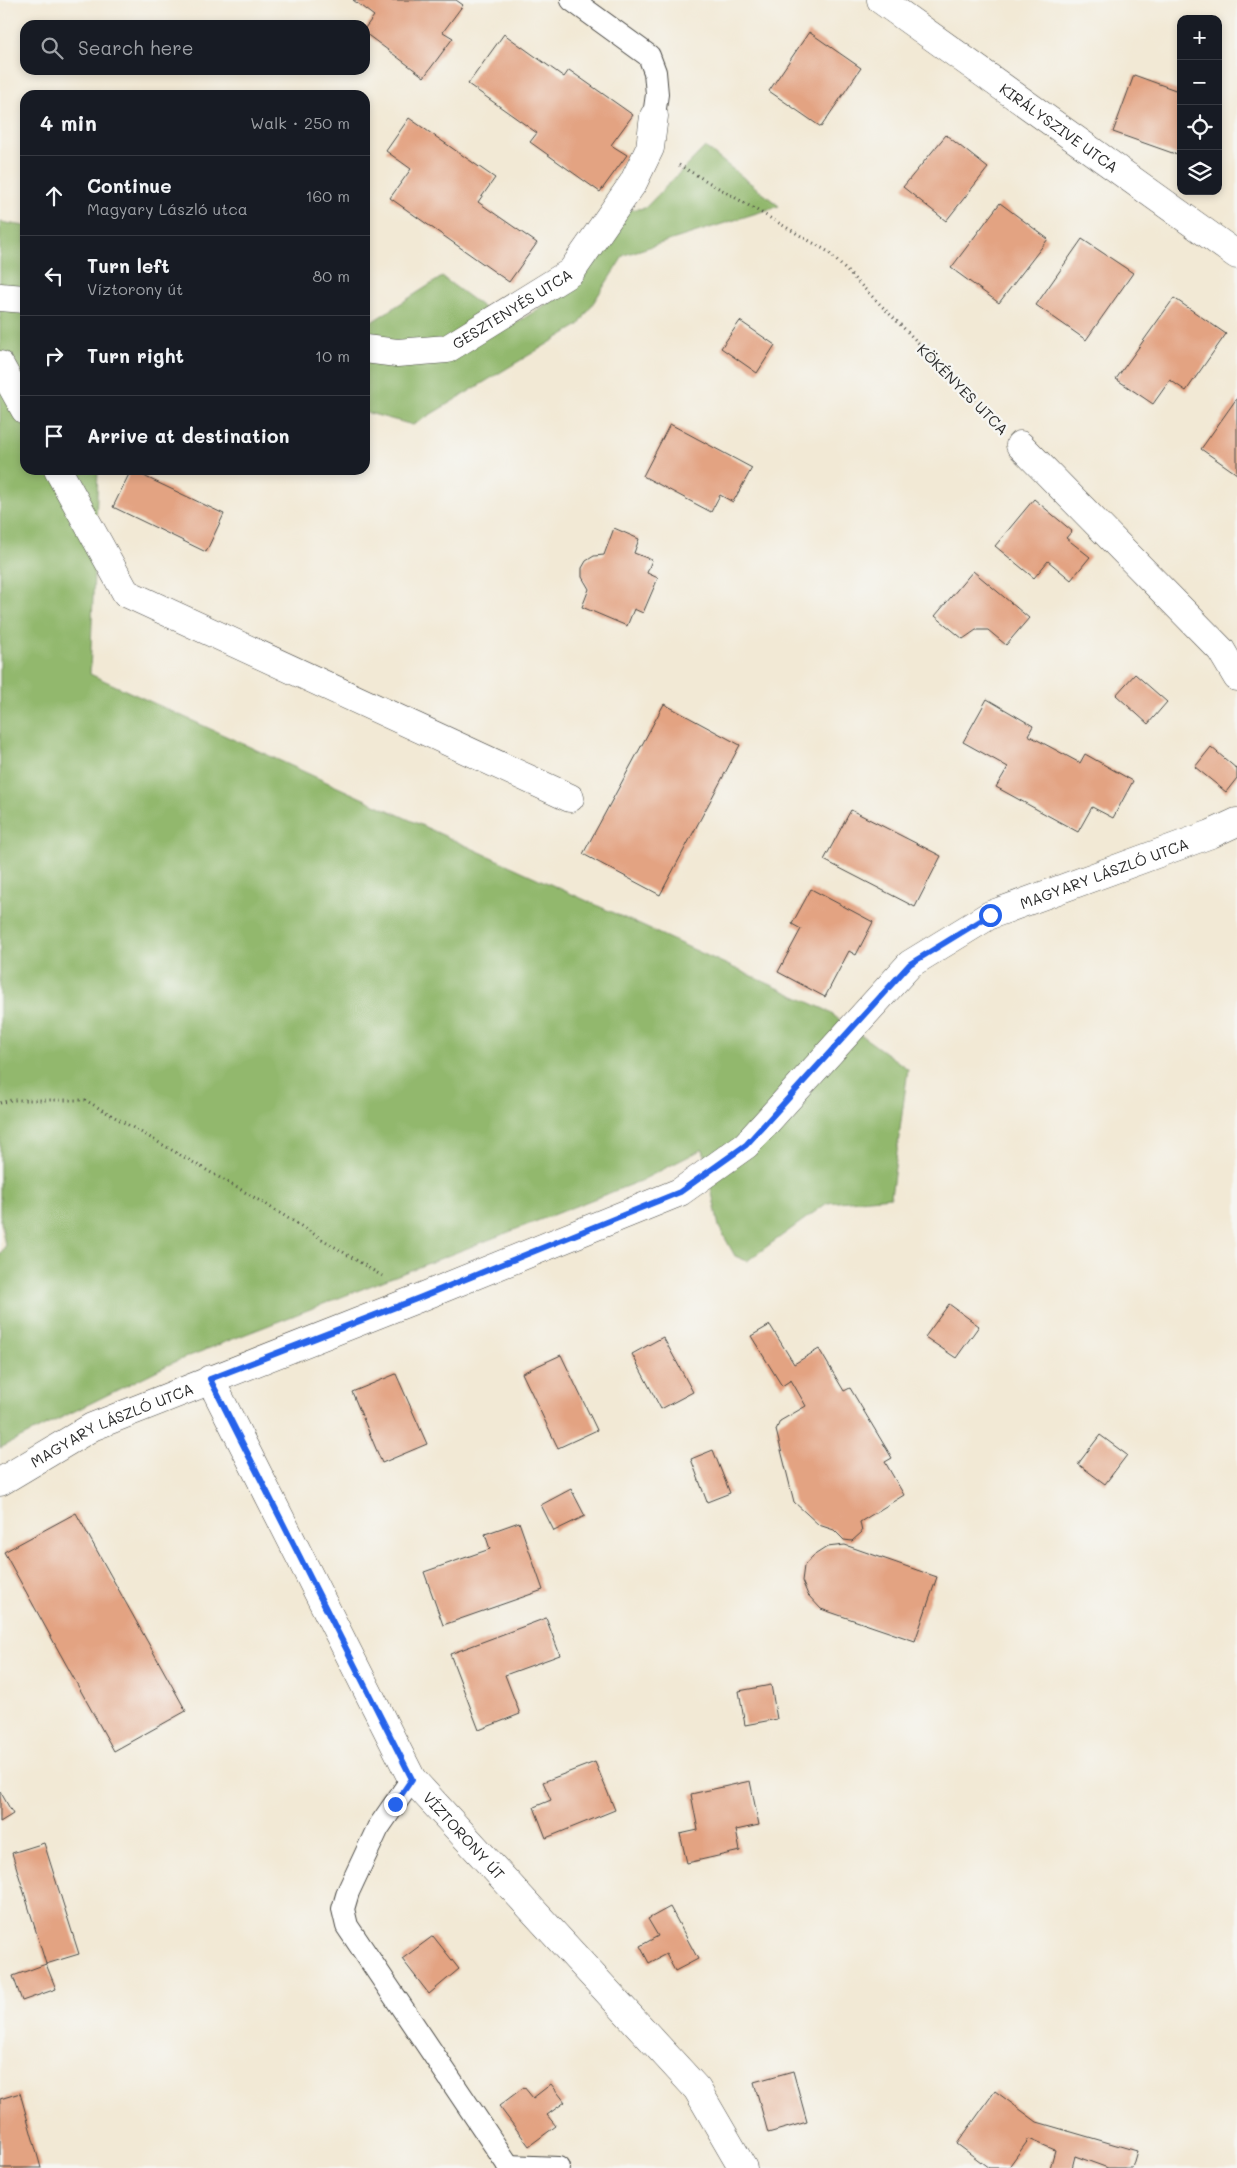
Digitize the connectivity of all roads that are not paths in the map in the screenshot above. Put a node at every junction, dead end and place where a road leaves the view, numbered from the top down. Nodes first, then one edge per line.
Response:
1 (572, 0) edge
2 (881, 0) edge
3 (654, 116) joint
4 (1237, 255) edge
5 (0, 297) edge
6 (20, 299) edge
7 (370, 350) edge
8 (0, 365) edge
9 (20, 401) edge
10 (1020, 446) road end
11 (61, 475) edge
12 (1237, 677) edge
13 (570, 798) dead end
14 (1237, 822) edge
15 (210, 1379) junction
16 (0, 1482) edge
17 (412, 1779) junction
18 (509, 2167) edge
19 (558, 2168) edge
20 (743, 2168) edge

1 - 3 lane
2 - 4 street, KIRÁLYSZIVE UTCA
3 - 7 street, GESZTENYÉS UTCA
5 - 6 street
8 - 9 street
10 - 12 street, KÖKÉNYES UTCA
11 - 13 street
14 - 15 street, MAGYARY LÁSZLÓ UTCA
15 - 16 street, MAGYARY LÁSZLÓ UTCA
15 - 17 street, VÍZTORONY ÚT
17 - 18 lane
17 - 20 street, VÍZTORONY ÚT
18 - 19 lane

